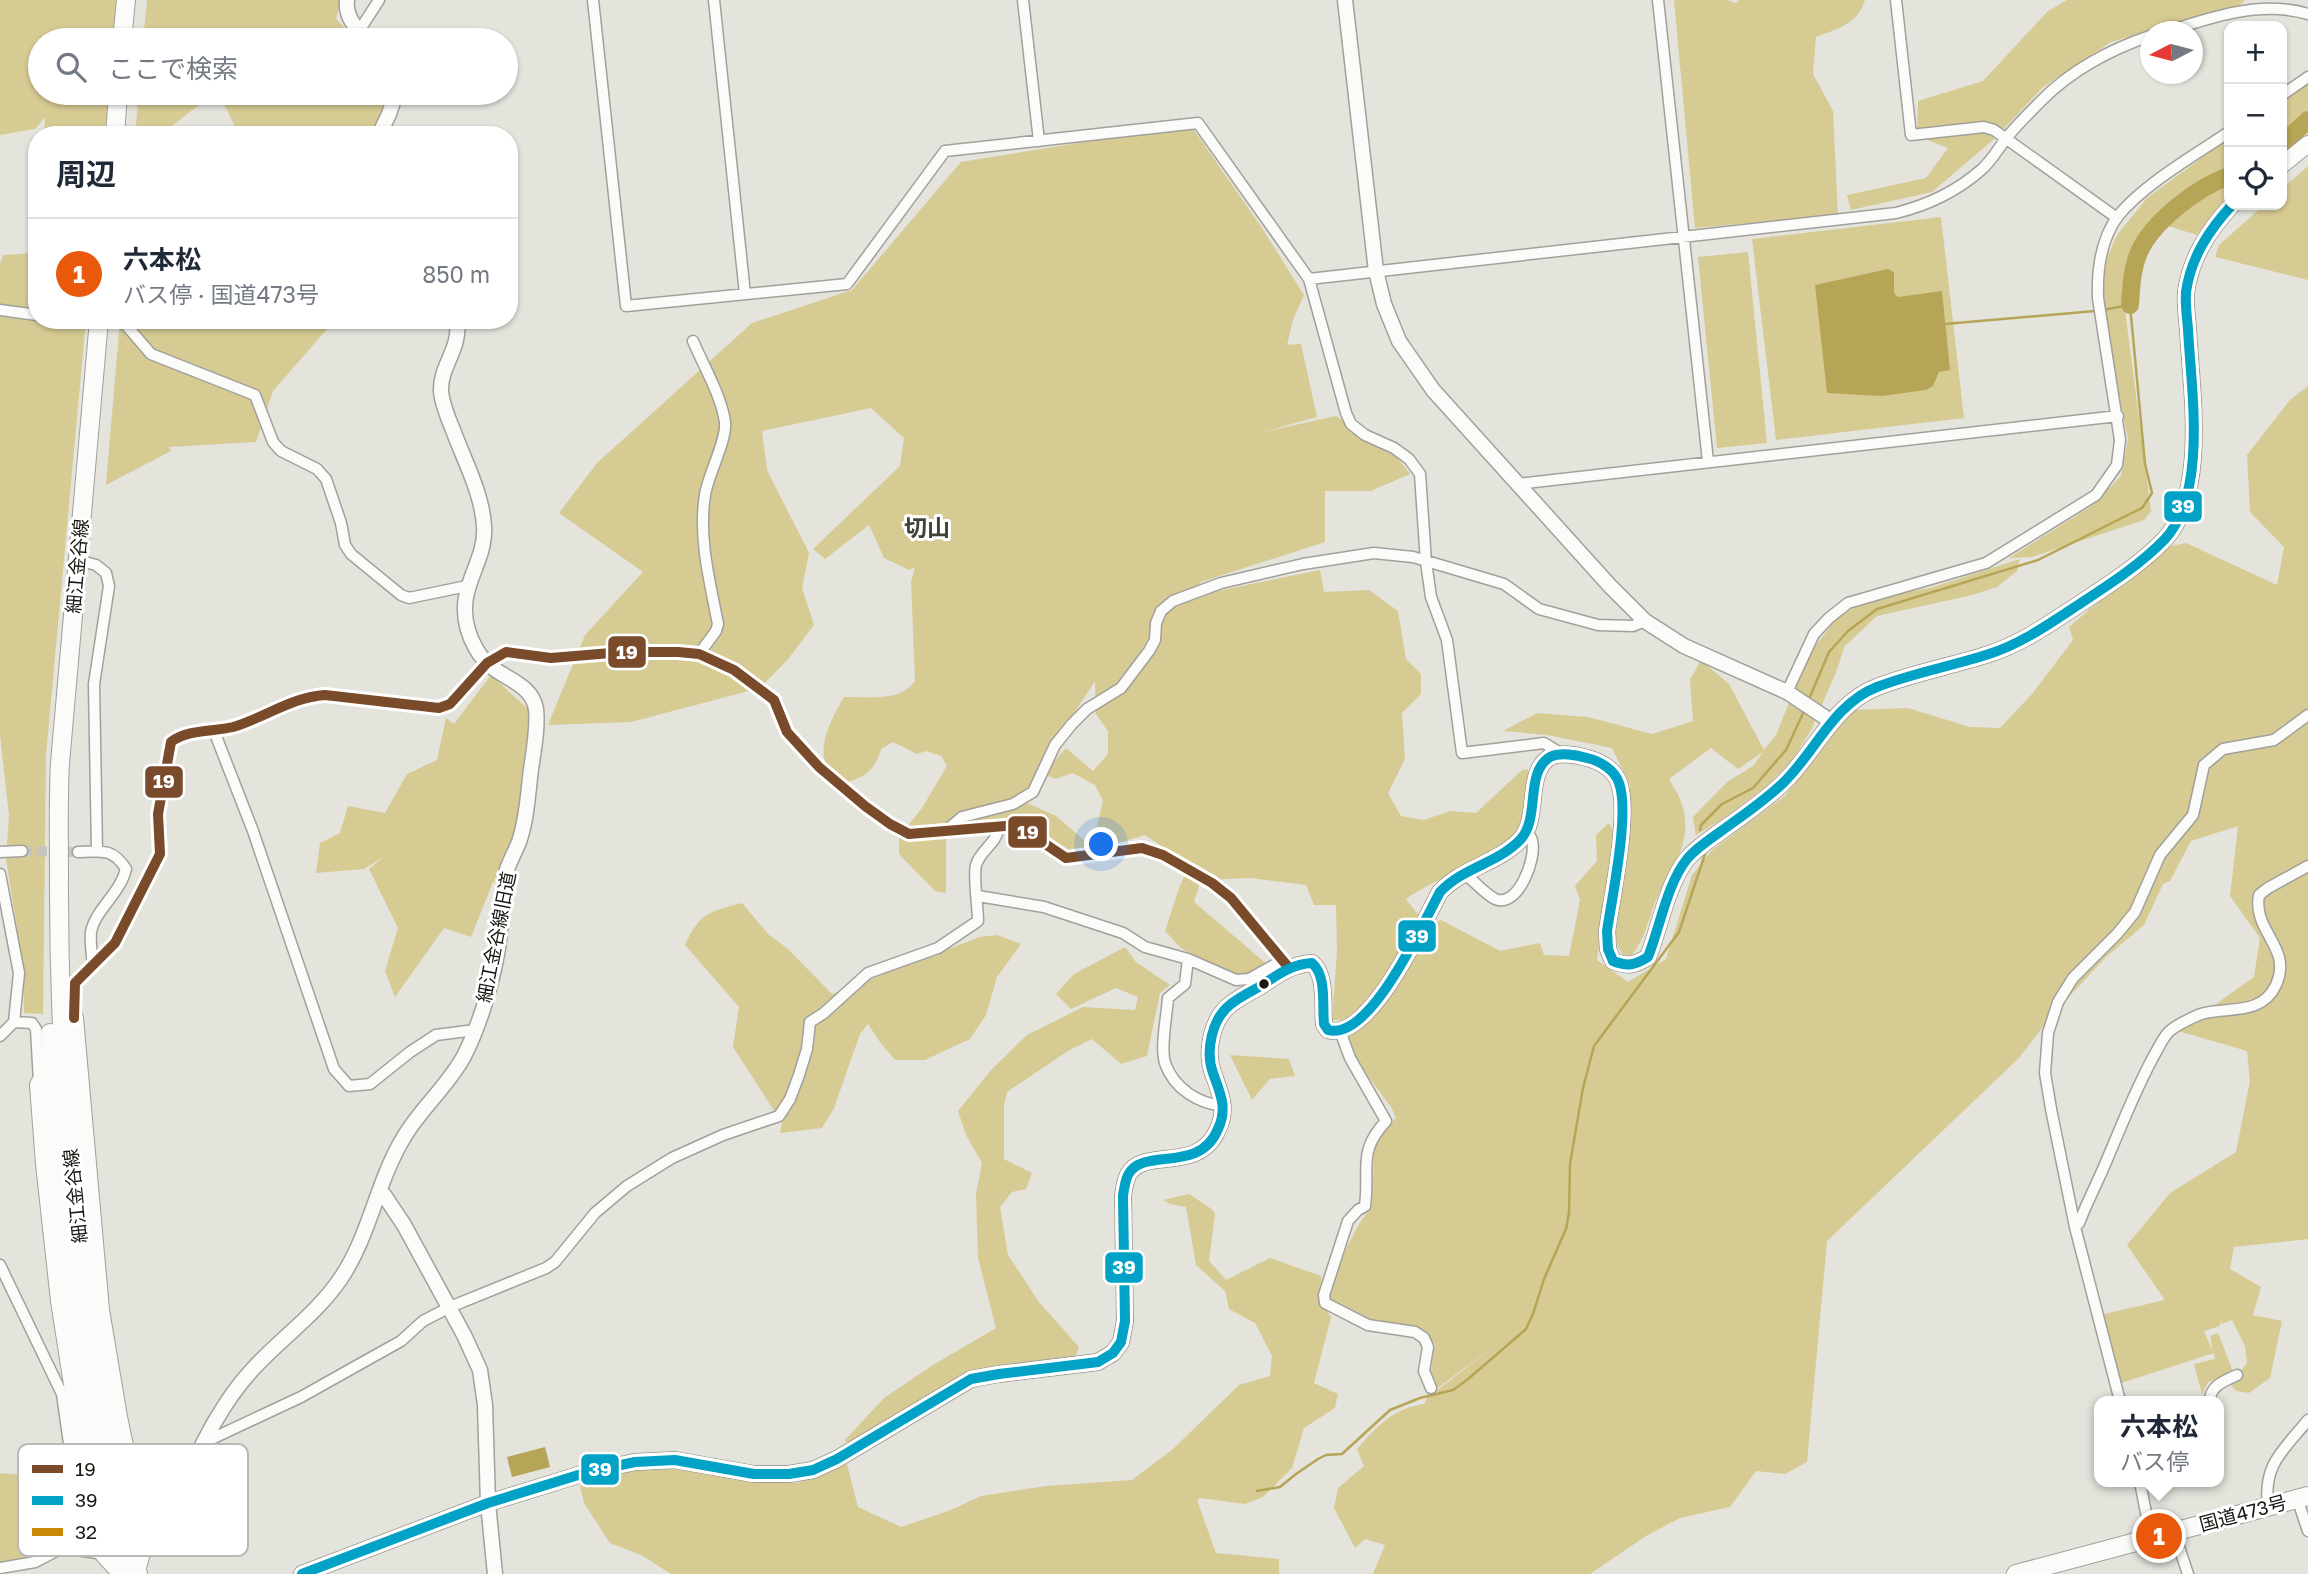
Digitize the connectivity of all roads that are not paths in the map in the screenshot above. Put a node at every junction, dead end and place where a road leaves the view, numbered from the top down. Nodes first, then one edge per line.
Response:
1 (126, 0) edge
2 (347, 0) edge
3 (379, 0) edge
4 (593, 0) edge
5 (714, 0) edge
6 (1023, 0) edge
7 (1345, 0) edge
8 (1658, 0) edge
9 (1896, 0) edge
10 (2259, 4) edge
11 (2308, 14) edge
12 (2200, 21) edge
13 (123, 28) edge
14 (356, 28) edge
15 (367, 28) edge
16 (2140, 41) edge
17 (2308, 77) edge
18 (2287, 92) edge
19 (117, 105) edge
20 (393, 105) edge
21 (116, 126) edge
22 (384, 126) edge
23 (2224, 135) edge
24 (2007, 137) junction
25 (1039, 141) junction
26 (2308, 144) edge
27 (2287, 161) edge
28 (2228, 210) edge
29 (2117, 218) junction
30 (1684, 236) junction
31 (1376, 271) junction
32 (1309, 279) junction
33 (746, 294) junction
34 (0, 310) edge
35 (28, 313) edge
36 (100, 329) edge
37 (129, 329) edge
38 (458, 329) edge
39 (693, 341) dead end
40 (2118, 416) junction
41 (1708, 461) junction
42 (1518, 484) junction
43 (77, 560) junction
44 (1426, 562) junction
45 (467, 586) junction
46 (1645, 621) junction
47 (699, 654) junction
48 (486, 663) junction
49 (1787, 692) junction
50 (2308, 715) edge
51 (1832, 722) junction
52 (214, 730) junction
53 (1562, 754) junction
54 (57, 813) junction
55 (999, 827) junction
56 (948, 829) junction
57 (1527, 831) junction
58 (22, 851) tunnel mouth
59 (97, 851) junction
60 (0, 852) edge
61 (78, 852) tunnel mouth
62 (2308, 866) edge
63 (0, 874) edge
64 (1465, 874) junction
65 (978, 896) junction
66 (1188, 959) junction
67 (1286, 964) junction
68 (93, 966) junction
69 (61, 997) junction
70 (74, 1018) junction
71 (14, 1022) junction
72 (475, 1030) junction
73 (1340, 1031) junction
74 (0, 1036) edge
75 (51, 1065) junction
76 (39, 1085) junction
77 (1224, 1106) junction
78 (379, 1192) junction
79 (2075, 1227) junction
80 (0, 1265) edge
81 (450, 1307) junction
82 (2237, 1375) dead end
83 (1431, 1388) dead end
84 (2119, 1396) edge
85 (2210, 1396) edge
86 (2308, 1420) edge
87 (205, 1442) joint
88 (69, 1444) edge
89 (83, 1444) edge
90 (96, 1444) edge
91 (109, 1444) edge
92 (124, 1444) edge
93 (2141, 1487) edge
94 (2303, 1497) edge
95 (488, 1503) junction
96 (2268, 1506) junction
97 (2174, 1531) junction
98 (2308, 1531) edge
99 (2151, 1538) junction
100 (47, 1556) edge
101 (107, 1556) edge
102 (125, 1556) edge
103 (137, 1556) edge
104 (0, 1568) edge
105 (130, 1573) edge
106 (302, 1574) edge
107 (495, 1574) edge
108 (2016, 1574) edge
109 (2188, 1574) edge

1 - 13 main road
2 - 14 street
3 - 15 street
4 - 33 street
5 - 33 street
6 - 25 street
7 - 31 street
8 - 30 street
9 - 24 street
10 - 11 street
10 - 12 street
16 - 24 street
17 - 18 street
19 - 21 main road
20 - 22 street
23 - 29 street
24 - 29 street
24 - 30 street
25 - 32 street
25 - 33 street
26 - 27 main road
28 - 51 main road
29 - 40 street
30 - 31 street
30 - 41 street
31 - 32 street
31 - 42 street
32 - 44 street
34 - 35 street
36 - 43 main road, 細江金谷線
37 - 45 street
38 - 45 street, 細江金谷線旧道
39 - 47 street
40 - 41 street
40 - 49 street
41 - 42 street
42 - 46 street
43 - 54 main road, 細江金谷線
43 - 59 street
44 - 46 street
44 - 53 street
44 - 56 street
45 - 48 street, 細江金谷線旧道
46 - 49 street
47 - 48 street
47 - 56 street
48 - 52 street
48 - 72 street, 細江金谷線旧道
49 - 51 street
50 - 79 street
51 - 53 main road
52 - 68 street
52 - 72 street
53 - 57 main road
54 - 69 main road, 細江金谷線
54 - 75 main road, 細江金谷線
55 - 56 street
55 - 65 street
55 - 67 street
57 - 64 main road
57 - 64 street
58 - 60 street
59 - 61 street
59 - 68 street
62 - 79 street
63 - 71 street
64 - 73 main road
65 - 66 street
65 - 81 street
66 - 67 street
66 - 77 street
67 - 73 main road
67 - 77 main road
68 - 70 street
69 - 70 main road
69 - 91 main road, 細江金谷線
70 - 92 main road
71 - 74 street
71 - 76 street
72 - 78 street, 細江金谷線旧道
73 - 83 street
75 - 76 main road
75 - 90 main road, 細江金谷線
76 - 89 main road
77 - 95 main road
78 - 81 street
78 - 87 street, 細江金谷線旧道
79 - 84 street
80 - 88 street
81 - 87 street
81 - 95 street
82 - 85 street
86 - 96 street
93 - 99 street
94 - 96 main road, 国道473号
94 - 98 street
95 - 106 main road
95 - 107 street
96 - 97 main road, 国道473号
97 - 99 main road, 国道473号
97 - 109 street
99 - 108 main road, 国道473号
100 - 104 street
101 - 105 main road
102 - 105 main road, 細江金谷線
103 - 105 main road

